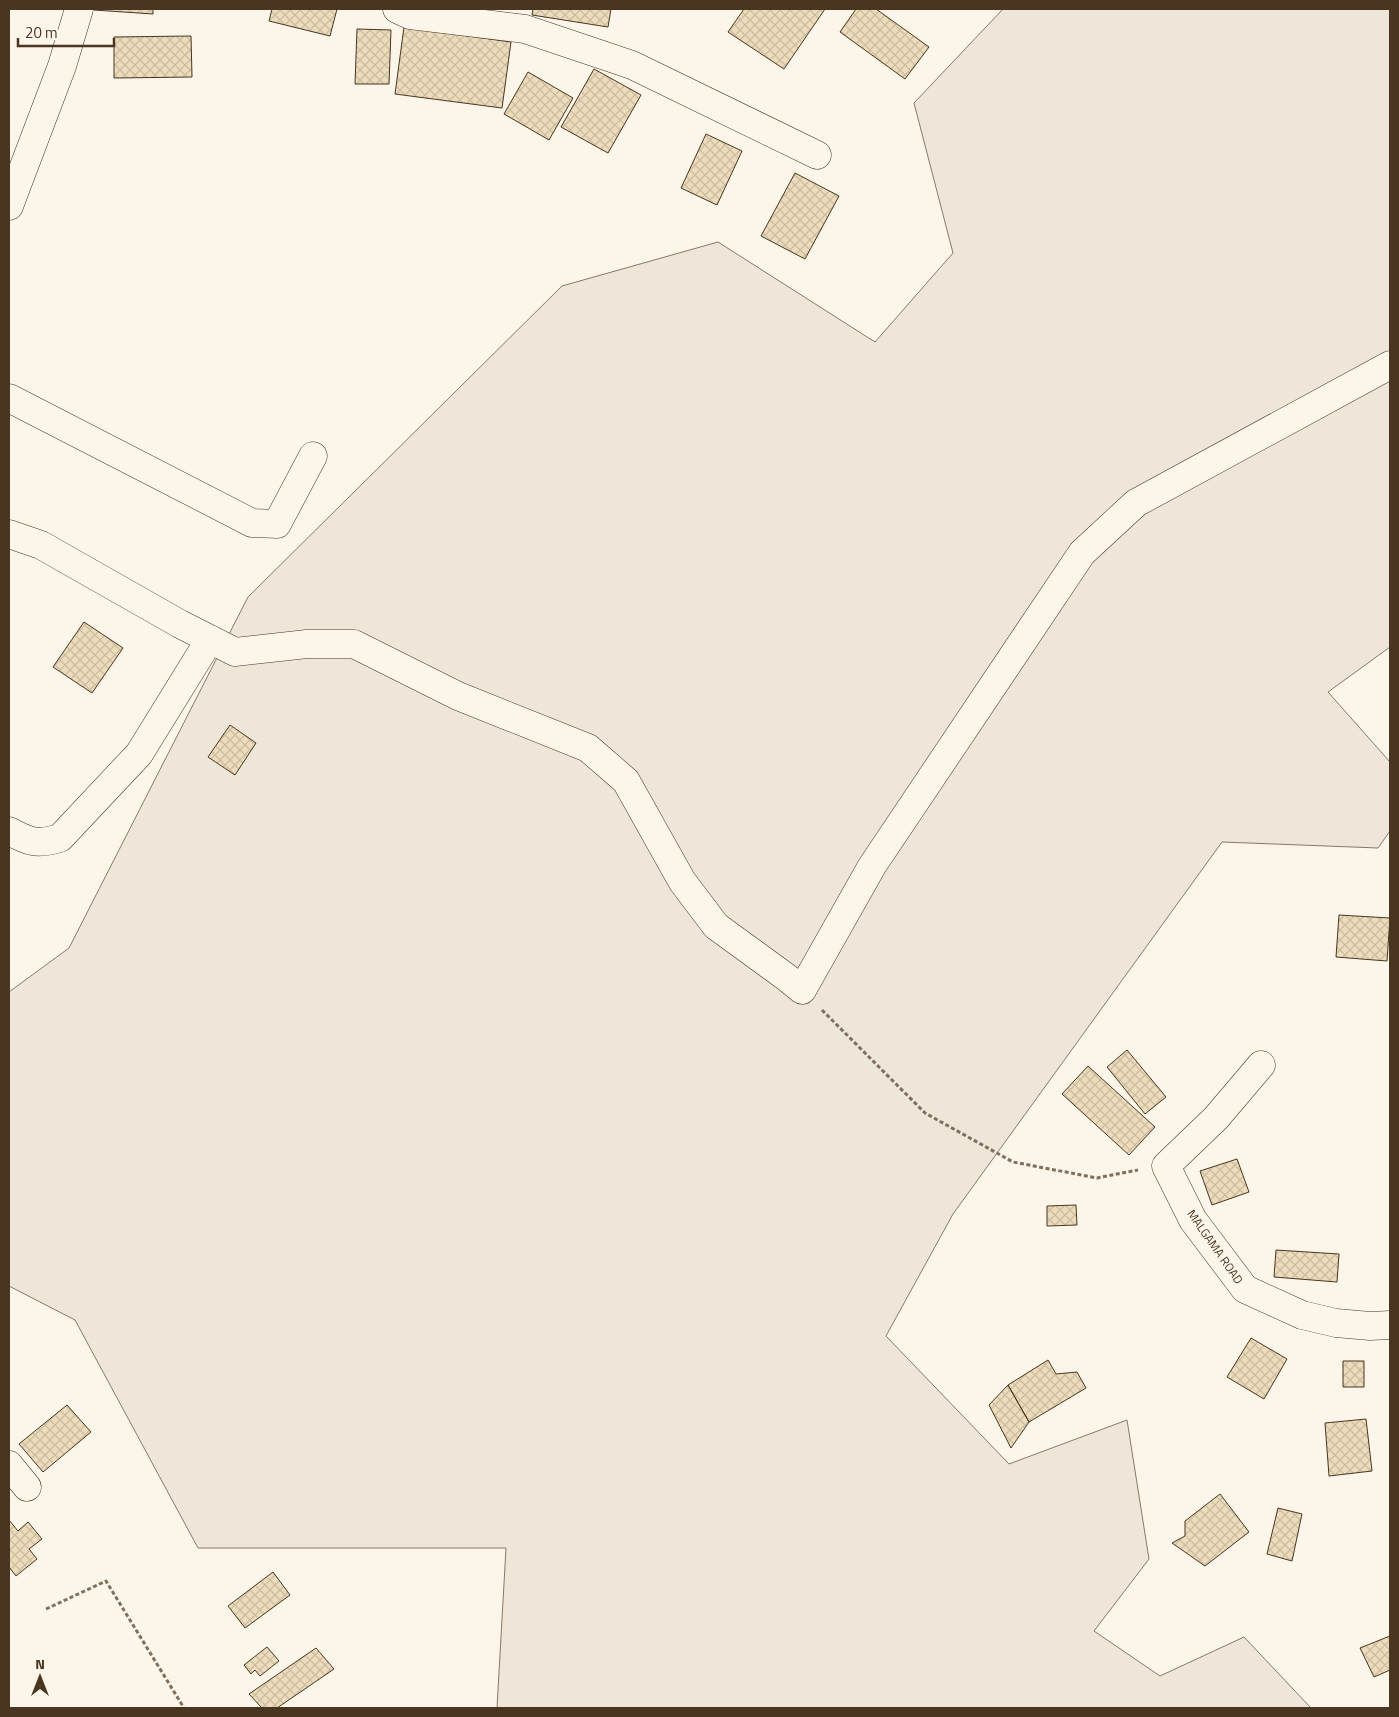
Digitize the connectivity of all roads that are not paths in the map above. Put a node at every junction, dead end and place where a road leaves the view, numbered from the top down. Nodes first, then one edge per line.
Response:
1 (79, 9) edge
2 (397, 9) edge
3 (817, 155) dead end
4 (9, 206) edge
5 (1390, 365) edge
6 (9, 398) edge
7 (313, 456) dead end
8 (9, 534) edge
9 (210, 639) junction
10 (9, 831) edge
11 (1262, 1064) dead end
12 (1390, 1325) edge
13 (9, 1465) edge
14 (27, 1487) dead end

1 - 4 street
2 - 3 street
5 - 9 street
6 - 7 street
8 - 9 street
9 - 10 street
11 - 12 street, MALGAMA ROAD
13 - 14 street

